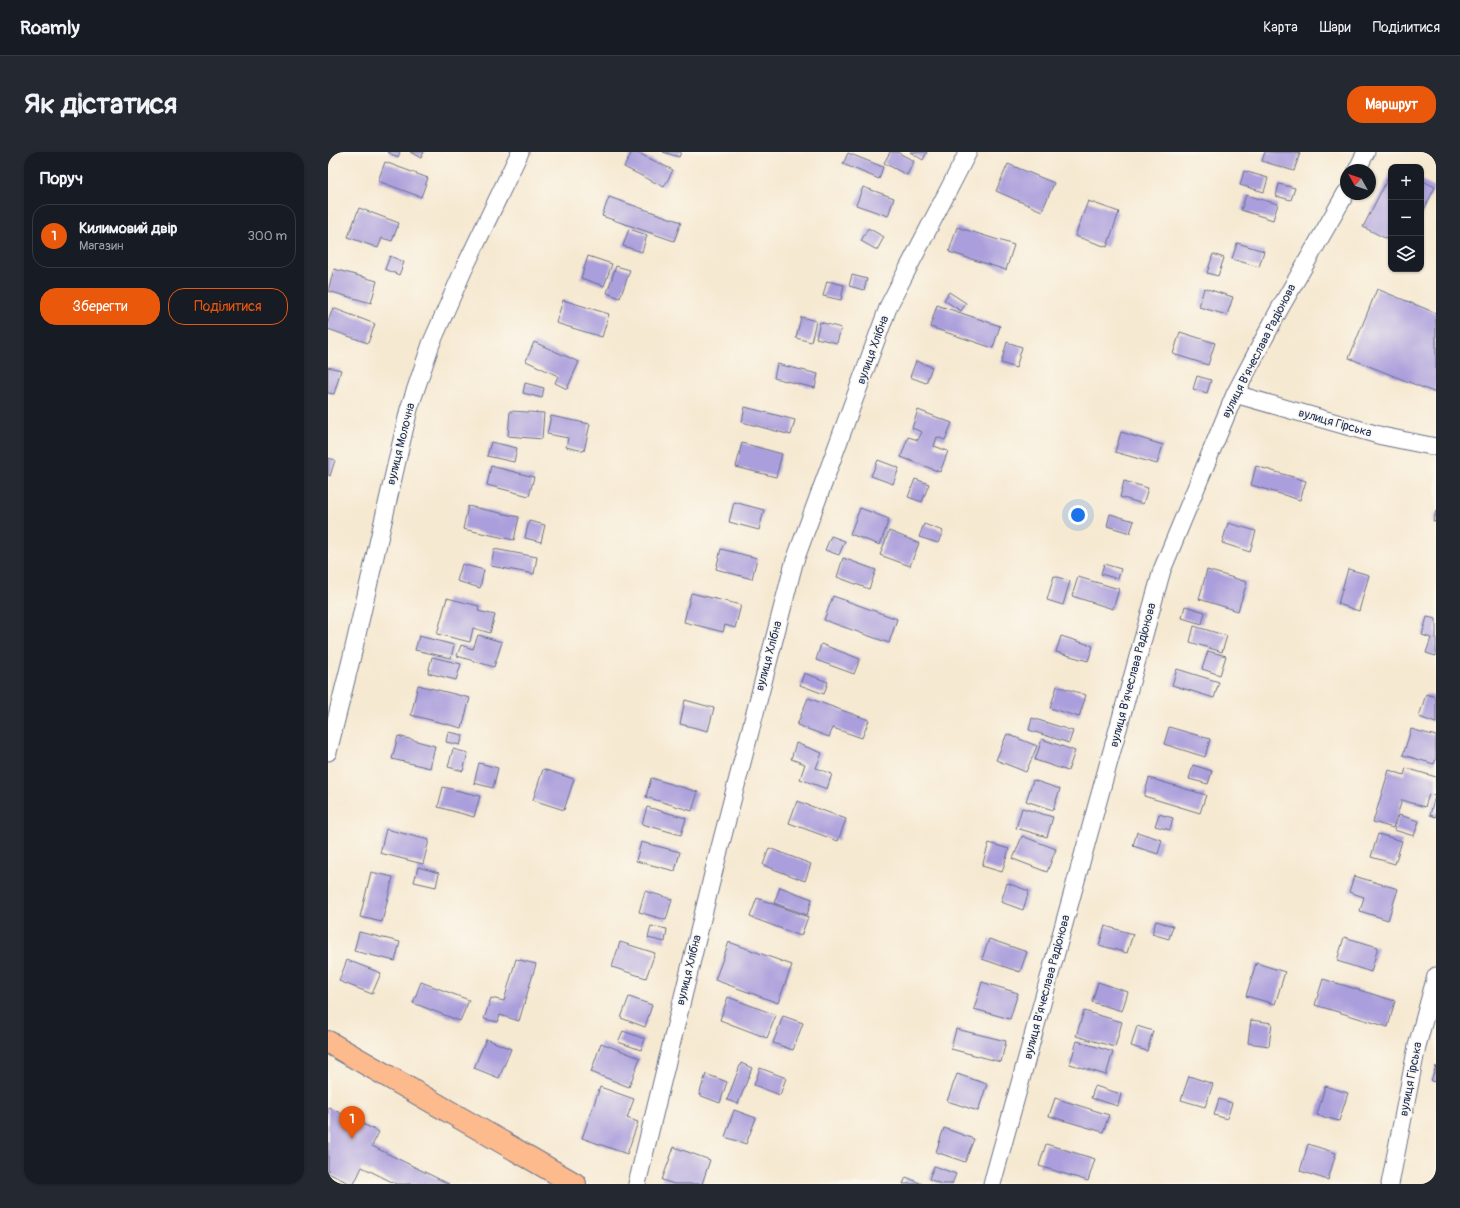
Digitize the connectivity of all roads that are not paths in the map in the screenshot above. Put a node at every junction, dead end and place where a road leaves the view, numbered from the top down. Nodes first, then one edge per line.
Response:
1 (520, 152) edge
2 (968, 152) edge
3 (1366, 152) edge
4 (1360, 164) edge
5 (1342, 200) edge
6 (1235, 394) junction
7 (1436, 447) edge
8 (328, 752) edge
9 (1436, 976) edge
10 (328, 1042) edge
11 (575, 1184) edge
12 (637, 1184) edge
13 (992, 1184) edge
14 (1390, 1184) edge

1 - 8 street, вулиця Молочна
2 - 12 street, вулиця Хлібна
3 - 4 street
5 - 6 street, вулиця В'ячеслава Радіонова
6 - 7 street, вулиця Гірська
6 - 13 street, вулиця В'ячеслава Радіонова
9 - 14 street, вулиця Гірська
10 - 11 highway

